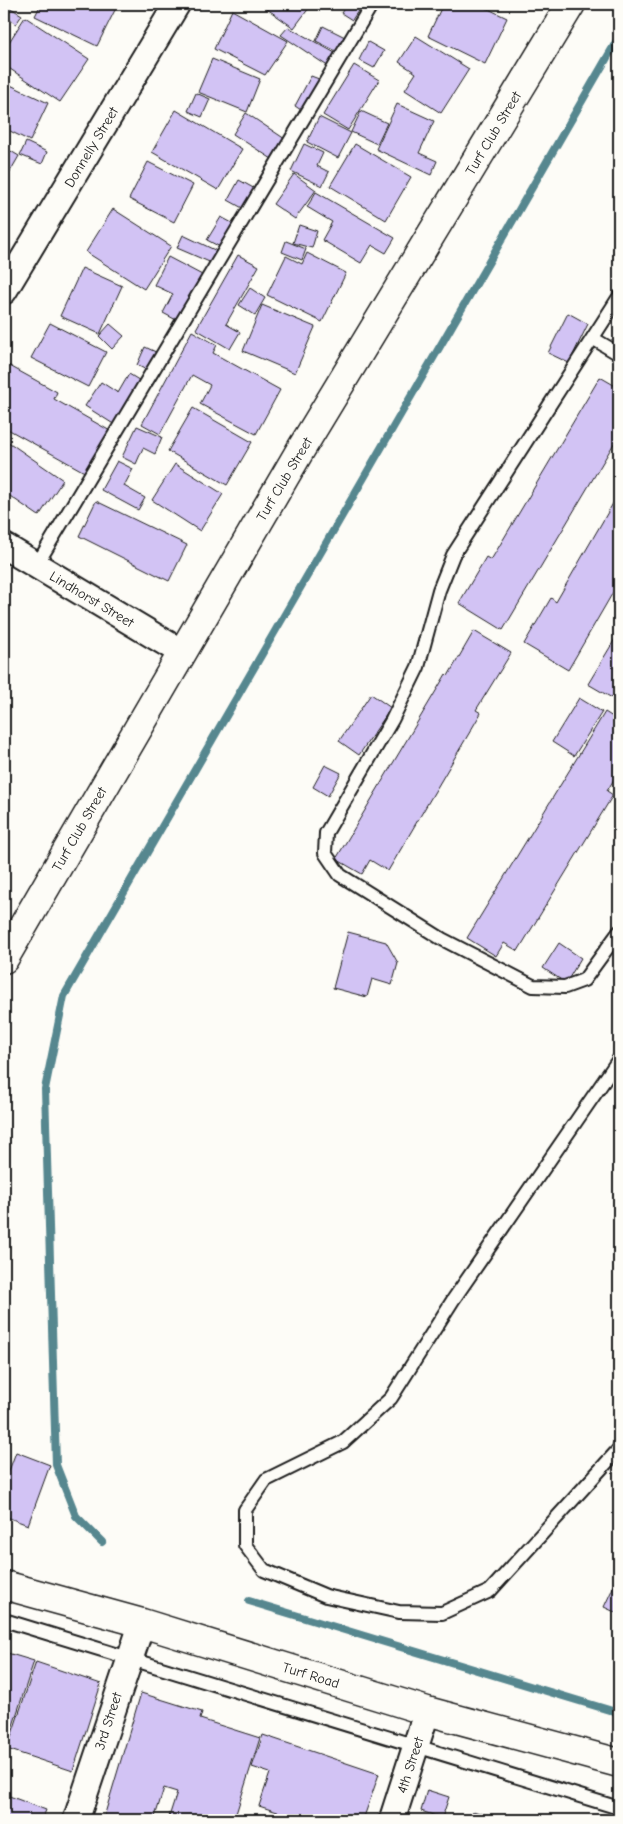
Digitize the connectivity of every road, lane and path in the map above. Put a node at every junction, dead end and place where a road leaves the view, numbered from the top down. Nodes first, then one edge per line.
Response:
1 (177, 4) edge
2 (372, 4) edge
3 (571, 4) edge
4 (4, 290) edge
5 (619, 297) edge
6 (594, 339) junction
7 (619, 354) edge
8 (4, 546) edge
9 (36, 566) junction
10 (181, 652) junction
11 (619, 932) edge
12 (4, 959) edge
13 (619, 1059) edge
14 (619, 1449) edge
15 (4, 1585) edge
16 (4, 1620) edge
17 (142, 1623) junction
18 (129, 1657) junction
19 (428, 1710) junction
20 (415, 1747) junction
21 (619, 1763) edge
22 (619, 1808) edge
23 (76, 1820) edge
24 (392, 1820) edge

1 - 4 street, Donnelly Street
2 - 9 lane
3 - 10 main road, Turf Club Street
5 - 6 lane
6 - 7 lane
6 - 11 lane
8 - 9 street, Lindhorst Street
9 - 10 street, Lindhorst Street
10 - 12 main road, Turf Club Street
13 - 14 lane
15 - 17 main road, Turf Road
16 - 18 lane
17 - 18 street, 3rd Street
17 - 19 main road, Turf Road
18 - 20 lane
18 - 23 street, 3rd Street
19 - 20 street, 4th Street
19 - 21 main road, Turf Road
20 - 22 lane
20 - 24 street, 4th Street

